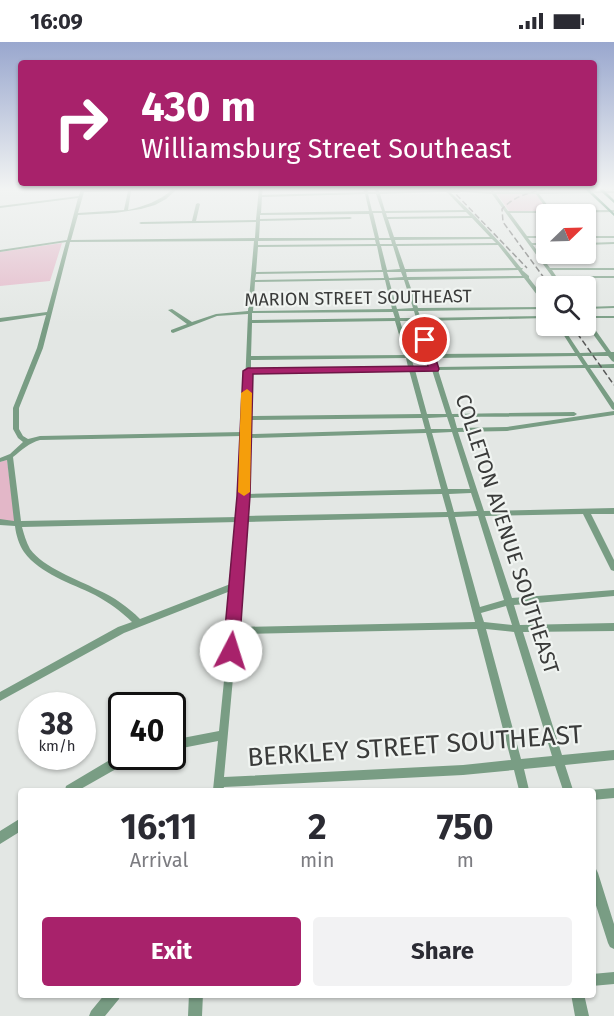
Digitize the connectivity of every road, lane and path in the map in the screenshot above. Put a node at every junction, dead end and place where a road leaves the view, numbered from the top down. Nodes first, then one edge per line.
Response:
1 (70, 233) edge
2 (257, 233) edge
3 (375, 233) edge
4 (390, 233) edge
5 (489, 233) edge
6 (523, 233) edge
7 (526, 237) junction
8 (536, 237) edge
9 (596, 237) edge
10 (614, 237) edge
11 (493, 238) junction
12 (67, 242) junction
13 (377, 243) junction
14 (393, 243) junction
15 (614, 243) edge
16 (257, 244) junction
17 (499, 244) junction
18 (531, 244) junction
19 (536, 244) edge
20 (596, 244) edge
21 (0, 251) edge
22 (521, 269) junction
23 (549, 269) junction
24 (614, 269) edge
25 (386, 275) junction
26 (404, 275) junction
27 (554, 276) edge
28 (255, 277) junction
29 (527, 277) junction
30 (596, 277) edge
31 (614, 277) edge
32 (536, 289) edge
33 (614, 307) edge
34 (536, 308) edge
35 (596, 308) edge
36 (170, 310) dead end
37 (395, 310) junction
38 (415, 310) junction
39 (251, 312) junction
40 (50, 314) junction
41 (536, 317) edge
42 (614, 317) edge
43 (596, 318) edge
44 (397, 319) junction
45 (417, 319) junction
46 (0, 320) edge
47 (249, 322) junction
48 (191, 324) junction
49 (173, 331) dead end
50 (596, 333) edge
51 (567, 336) edge
52 (430, 355) junction
53 (522, 355) junction
54 (580, 355) junction
55 (408, 356) junction
56 (613, 356) edge
57 (248, 358) junction
58 (588, 366) junction
59 (614, 366) edge
60 (513, 367) junction
61 (411, 369) junction
62 (434, 369) junction
63 (248, 371) junction
64 (614, 410) edge
65 (594, 414) junction
66 (424, 417) junction
67 (450, 417) junction
68 (246, 418) junction
69 (429, 432) junction
70 (455, 432) junction
71 (246, 435) junction
72 (26, 441) junction
73 (10, 457) junction
74 (0, 460) edge
75 (473, 491) junction
76 (444, 492) junction
77 (244, 496) junction
78 (614, 511) edge
79 (586, 512) junction
80 (450, 515) junction
81 (480, 515) junction
82 (242, 518) junction
83 (0, 522) edge
84 (19, 524) junction
85 (614, 568) edge
86 (237, 585) junction
87 (614, 593) edge
88 (509, 602) junction
89 (477, 611) junction
90 (138, 622) junction
91 (481, 625) junction
92 (614, 627) edge
93 (518, 629) junction
94 (232, 631) junction
95 (0, 697) edge
96 (223, 735) junction
97 (186, 742) edge
98 (614, 756) edge
99 (558, 760) junction
100 (517, 764) junction
101 (108, 767) edge
102 (219, 786) edge
103 (73, 788) edge
104 (523, 788) edge
105 (567, 788) edge
106 (614, 793) edge
107 (596, 795) edge
108 (18, 826) edge
109 (0, 838) edge
110 (596, 886) edge
111 (614, 943) edge
112 (614, 978) edge
113 (596, 980) edge
114 (111, 998) edge
115 (196, 998) edge
116 (578, 998) edge
117 (96, 1016) edge
118 (195, 1016) edge
119 (582, 1016) edge

1 - 12 street
2 - 16 street
3 - 13 street, COLLETON AVENUE SOUTHEAST
4 - 14 street, COLLETON AVENUE SOUTHEAST
5 - 11 street
6 - 7 street
7 - 8 street
7 - 18 street
9 - 10 street
11 - 14 street
11 - 17 street
12 - 16 street
12 - 21 street
12 - 40 street
13 - 14 street
13 - 16 street
13 - 25 street, COLLETON AVENUE SOUTHEAST
14 - 17 street
14 - 26 street, COLLETON AVENUE SOUTHEAST
15 - 20 street
16 - 28 street
17 - 22 street
18 - 19 street
18 - 23 street
22 - 26 street
22 - 29 street
23 - 24 street
23 - 27 street
25 - 26 street
25 - 26 street
25 - 28 street
25 - 28 street
25 - 37 street, COLLETON AVENUE SOUTHEAST
26 - 29 street
26 - 38 street, COLLETON AVENUE SOUTHEAST
28 - 39 street
29 - 32 street
30 - 31 street
33 - 35 street
34 - 38 street, MARION STREET SOUTHEAST
36 - 48 street
37 - 38 street, MARION STREET SOUTHEAST
37 - 39 street, MARION STREET SOUTHEAST
37 - 44 street, COLLETON AVENUE SOUTHEAST
38 - 45 street, COLLETON AVENUE SOUTHEAST
39 - 47 street
39 - 48 street, MARION STREET SOUTHEAST
40 - 46 street
40 - 72 street
41 - 45 street, MARION STREET SOUTHEAST
42 - 43 street
44 - 45 street, MARION STREET SOUTHEAST
44 - 47 street, MARION STREET SOUTHEAST
44 - 55 street, COLLETON AVENUE SOUTHEAST
45 - 52 street, COLLETON AVENUE SOUTHEAST
47 - 57 street
48 - 49 street, MARION STREET SOUTHEAST
50 - 56 street
51 - 54 street
52 - 53 street
52 - 55 street
52 - 62 street, COLLETON AVENUE SOUTHEAST
53 - 54 street
53 - 60 street
54 - 56 street
54 - 58 street
55 - 57 street
55 - 61 street, COLLETON AVENUE SOUTHEAST
57 - 63 street
58 - 59 street
58 - 60 street
58 - 64 street
60 - 62 street
61 - 62 street
61 - 63 street
61 - 66 street, COLLETON AVENUE SOUTHEAST
62 - 67 street, COLLETON AVENUE SOUTHEAST
63 - 68 street
64 - 65 street
65 - 67 street
65 - 70 street
66 - 67 street
66 - 68 street
66 - 69 street, COLLETON AVENUE SOUTHEAST
67 - 70 street, COLLETON AVENUE SOUTHEAST
68 - 71 street
69 - 70 street
69 - 71 street
69 - 76 street, COLLETON AVENUE SOUTHEAST
70 - 75 street, COLLETON AVENUE SOUTHEAST
71 - 72 street
71 - 77 street
72 - 73 street
73 - 74 street
73 - 84 street
75 - 76 street
75 - 81 street, COLLETON AVENUE SOUTHEAST
76 - 77 street
76 - 80 street, COLLETON AVENUE SOUTHEAST
77 - 82 street
78 - 79 street
79 - 81 street
79 - 85 street
80 - 81 street
80 - 82 street
80 - 89 street, COLLETON AVENUE SOUTHEAST
81 - 88 street, COLLETON AVENUE SOUTHEAST
82 - 84 street
82 - 86 street
83 - 84 street
84 - 90 street
86 - 90 street
86 - 94 street
87 - 88 street
88 - 89 street
88 - 93 street, COLLETON AVENUE SOUTHEAST
89 - 91 street, COLLETON AVENUE SOUTHEAST
90 - 95 street
91 - 93 street
91 - 94 street
91 - 100 street, COLLETON AVENUE SOUTHEAST
92 - 93 street
93 - 99 street, COLLETON AVENUE SOUTHEAST
94 - 96 street
96 - 97 street, BERKLEY STREET SOUTHEAST
96 - 102 street
98 - 99 street, BERKLEY STREET SOUTHEAST
99 - 100 street, BERKLEY STREET SOUTHEAST
99 - 105 street, COLLETON AVENUE SOUTHEAST
100 - 102 street, BERKLEY STREET SOUTHEAST
100 - 104 street, COLLETON AVENUE SOUTHEAST
101 - 103 street
106 - 107 street
108 - 109 street
110 - 111 street
112 - 113 street
114 - 117 street
115 - 118 street
116 - 119 street

